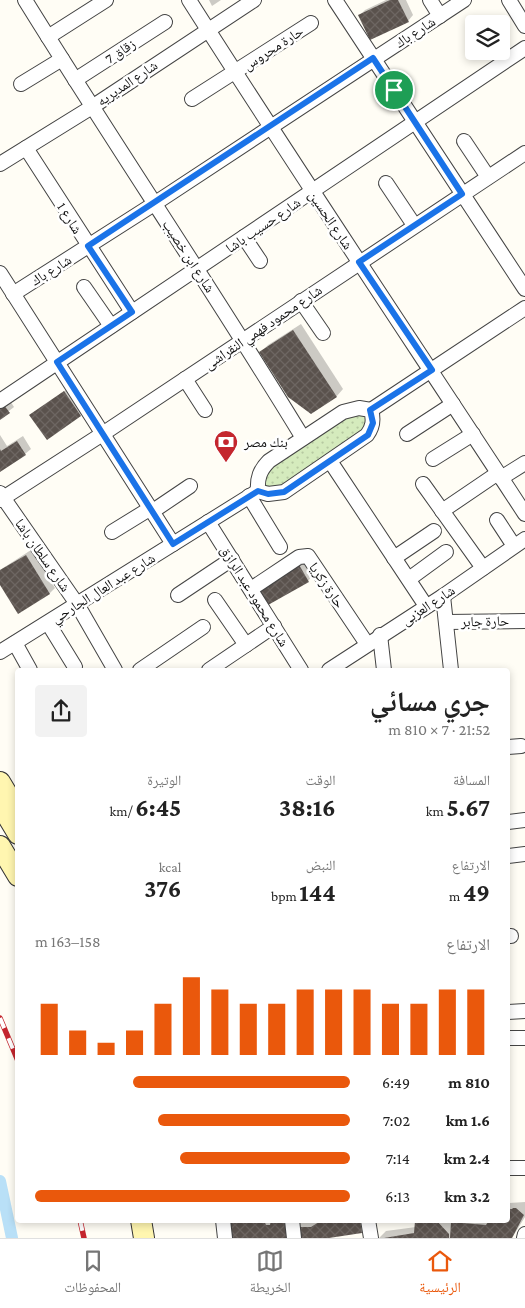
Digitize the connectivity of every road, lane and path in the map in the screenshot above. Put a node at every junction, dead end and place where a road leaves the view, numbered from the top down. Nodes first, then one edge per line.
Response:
1 (25, 0) edge
2 (106, 0) edge
3 (189, 0) edge
4 (254, 0) edge
5 (335, 0) edge
6 (430, 0) edge
7 (464, 0) edge
8 (509, 0) edge
9 (440, 16) junction
10 (165, 22) dead end
11 (311, 23) dead end
12 (525, 26) edge
13 (208, 30) junction
14 (48, 37) junction
15 (525, 48) edge
16 (373, 58) junction
17 (62, 59) junction
18 (235, 72) junction
19 (75, 80) junction
20 (21, 84) dead end
21 (192, 99) dead end
22 (92, 107) junction
23 (415, 122) junction
24 (270, 126) junction
25 (464, 141) dead end
26 (26, 148) junction
27 (525, 153) edge
28 (0, 164) edge
29 (488, 177) junction
30 (386, 183) dead end
31 (312, 192) junction
32 (462, 194) junction
33 (154, 204) junction
34 (414, 226) junction
35 (244, 237) junction
36 (88, 246) junction
37 (260, 261) dead end
38 (359, 262) junction
39 (197, 269) junction
40 (0, 273) edge
41 (84, 287) dead end
42 (525, 289) edge
43 (13, 294) junction
44 (301, 301) junction
45 (525, 308) edge
46 (132, 312) junction
47 (111, 326) junction
48 (323, 333) dead end
49 (243, 340) junction
50 (57, 362) junction
51 (432, 370) junction
52 (185, 379) junction
53 (0, 401) edge
54 (453, 404) junction
55 (205, 410) dead end
56 (370, 410) junction
57 (104, 433) junction
58 (407, 434) dead end
59 (473, 434) junction
60 (303, 438) junction
61 (433, 459) dead end
62 (330, 461) junction
63 (525, 463) edge
64 (500, 476) junction
65 (423, 484) dead end
66 (190, 486) dead end
67 (253, 493) junction
68 (1, 497) edge
69 (152, 510) junction
70 (442, 511) junction
71 (525, 514) edge
72 (497, 520) dead end
73 (208, 522) junction
74 (434, 531) dead end
75 (112, 532) dead end
76 (519, 542) edge
77 (173, 544) junction
78 (280, 547) dead end
79 (446, 552) dead end
80 (394, 558) junction
81 (232, 560) junction
82 (483, 568) junction
83 (409, 579) junction
84 (251, 589) junction
85 (178, 595) dead end
86 (443, 596) junction
87 (215, 600) dead end
88 (77, 604) junction
89 (426, 606) junction
90 (525, 621) edge
91 (48, 622) junction
92 (446, 622) junction
93 (274, 626) junction
94 (203, 627) dead end
95 (380, 635) junction
96 (15, 643) junction
97 (367, 644) junction
98 (246, 645) junction
99 (0, 652) edge
100 (75, 667) dead end
101 (29, 668) edge
102 (114, 668) edge
103 (143, 668) edge
104 (212, 668) edge
105 (300, 668) edge
106 (332, 668) edge
107 (384, 668) edge
108 (451, 668) edge
109 (9, 797) edge
110 (525, 820) edge
111 (15, 822) edge
112 (510, 822) edge
113 (0, 846) edge
114 (525, 854) edge
115 (510, 856) edge
116 (15, 871) edge
117 (510, 1012) edge
118 (525, 1012) edge
119 (510, 1038) edge
120 (525, 1038) edge
121 (510, 1168) edge
122 (525, 1168) edge
123 (223, 1223) edge
124 (292, 1223) edge
125 (368, 1223) edge
126 (525, 1234) edge
127 (225, 1238) edge
128 (294, 1238) edge
129 (371, 1238) edge
130 (524, 1238) edge

1 - 14 street, شارع ابن خصيب
2 - 14 street
3 - 13 street, شارع الحسين
4 - 13 street, شارع المديريه
5 - 16 street
6 - 9 street
7 - 9 street, شارع باك
8 - 12 street
9 - 16 street, شارع باك
10 - 19 street, زقاق 7
11 - 18 street, حارة محروس
13 - 18 street, شارع الحسين
13 - 22 street, شارع المديريه
14 - 17 street, شارع ابن خصيب
15 - 23 street, شارع حسيب باشا
16 - 23 street
16 - 24 street, شارع باك
17 - 19 street, شارع ابن خصيب
17 - 20 street
18 - 21 street, حارة محروس
18 - 24 street, شارع الحسين
19 - 22 street, شارع ابن خصيب
22 - 26 street, شارع المديريه
22 - 33 street, شارع ابن خصيب
23 - 31 street, شارع حسيب باشا
23 - 32 street
24 - 31 street, شارع الحسين
24 - 33 street, شارع باك
25 - 29 street
26 - 28 street, شارع المديريه
26 - 36 street, شارع 1
27 - 29 street, شارع محمود فهمي النقراشى
29 - 32 street, شارع محمود فهمي النقراشى
30 - 34 street
31 - 35 street, شارع حسيب باشا
31 - 38 street, شارع الحسين
32 - 34 street, شارع محمود فهمي النقراشى
32 - 42 street
33 - 36 street, شارع باك
33 - 39 street, شارع ابن خصيب
34 - 38 street, شارع محمود فهمي النقراشى
35 - 37 street
35 - 39 street, شارع حسيب باشا
36 - 43 street, شارع باك
36 - 46 street, شارع 1
38 - 44 street, شارع محمود فهمي النقراشى
38 - 51 street, شارع الحسين
39 - 46 street, شارع حسيب باشا
39 - 49 street, شارع ابن خصيب
40 - 43 street
41 - 47 street
43 - 50 street
44 - 48 street
44 - 49 street, شارع محمود فهمي النقراشى
45 - 51 street
46 - 47 street, شارع حسيب باشا
47 - 50 street, شارع حسيب باشا
49 - 52 street, شارع محمود فهمي النقراشى
49 - 60 street, شارع ابن خصيب
50 - 53 street, شارع حسيب باشا
50 - 57 street
51 - 54 street, شارع الحسين
51 - 56 street
52 - 55 street
52 - 57 street, شارع محمود فهمي النقراشى
54 - 58 street
54 - 59 street, شارع الحسين
56 - 60 street
56 - 62 street
57 - 68 street, شارع محمود فهمي النقراشى
57 - 69 street
59 - 61 street
59 - 64 street, شارع الحسين
60 - 67 street
62 - 67 street
62 - 80 street
63 - 64 street
64 - 70 street
64 - 71 street, شارع الحسين
65 - 70 street
66 - 69 street
67 - 73 street, شارع عبد العال الجارحي
67 - 78 street
68 - 88 street, شارع سلطان باشا
69 - 75 street
69 - 77 street
70 - 82 street
72 - 76 street
73 - 77 street, شارع عبد العال الجارحي
73 - 81 street, شارع محمود عبد الرازق
74 - 80 street
76 - 82 street, شارع العزبى
77 - 88 street, شارع عبد العال الجارحي
79 - 83 street
80 - 83 street
81 - 84 street, شارع محمود عبد الرازق
81 - 85 street
82 - 86 street, شارع العزبى
83 - 89 street
84 - 93 street, شارع محمود عبد الرازق
84 - 97 street, حارة زكريا
86 - 89 street, شارع العزبى
86 - 92 street
87 - 98 street
88 - 91 street, شارع عبد العال الجارحي
88 - 102 street, شارع سلطان باشا
89 - 95 street, شارع العزبى
90 - 92 street, حارة جابر
91 - 96 street, شارع عبد العال الجارحي
91 - 100 street
92 - 108 street
93 - 98 street
93 - 105 street, شارع محمود عبد الرازق
94 - 103 street
95 - 97 street, شارع العزبى
95 - 107 street
96 - 99 street, شارع عبد العال الجارحي
96 - 101 street
97 - 106 street, شارع العزبى
98 - 104 street
109 - 111 main road
110 - 112 street
113 - 116 main road
114 - 115 street
117 - 118 street
119 - 120 street
121 - 122 street
123 - 127 street
124 - 128 street
125 - 129 street
126 - 130 street

